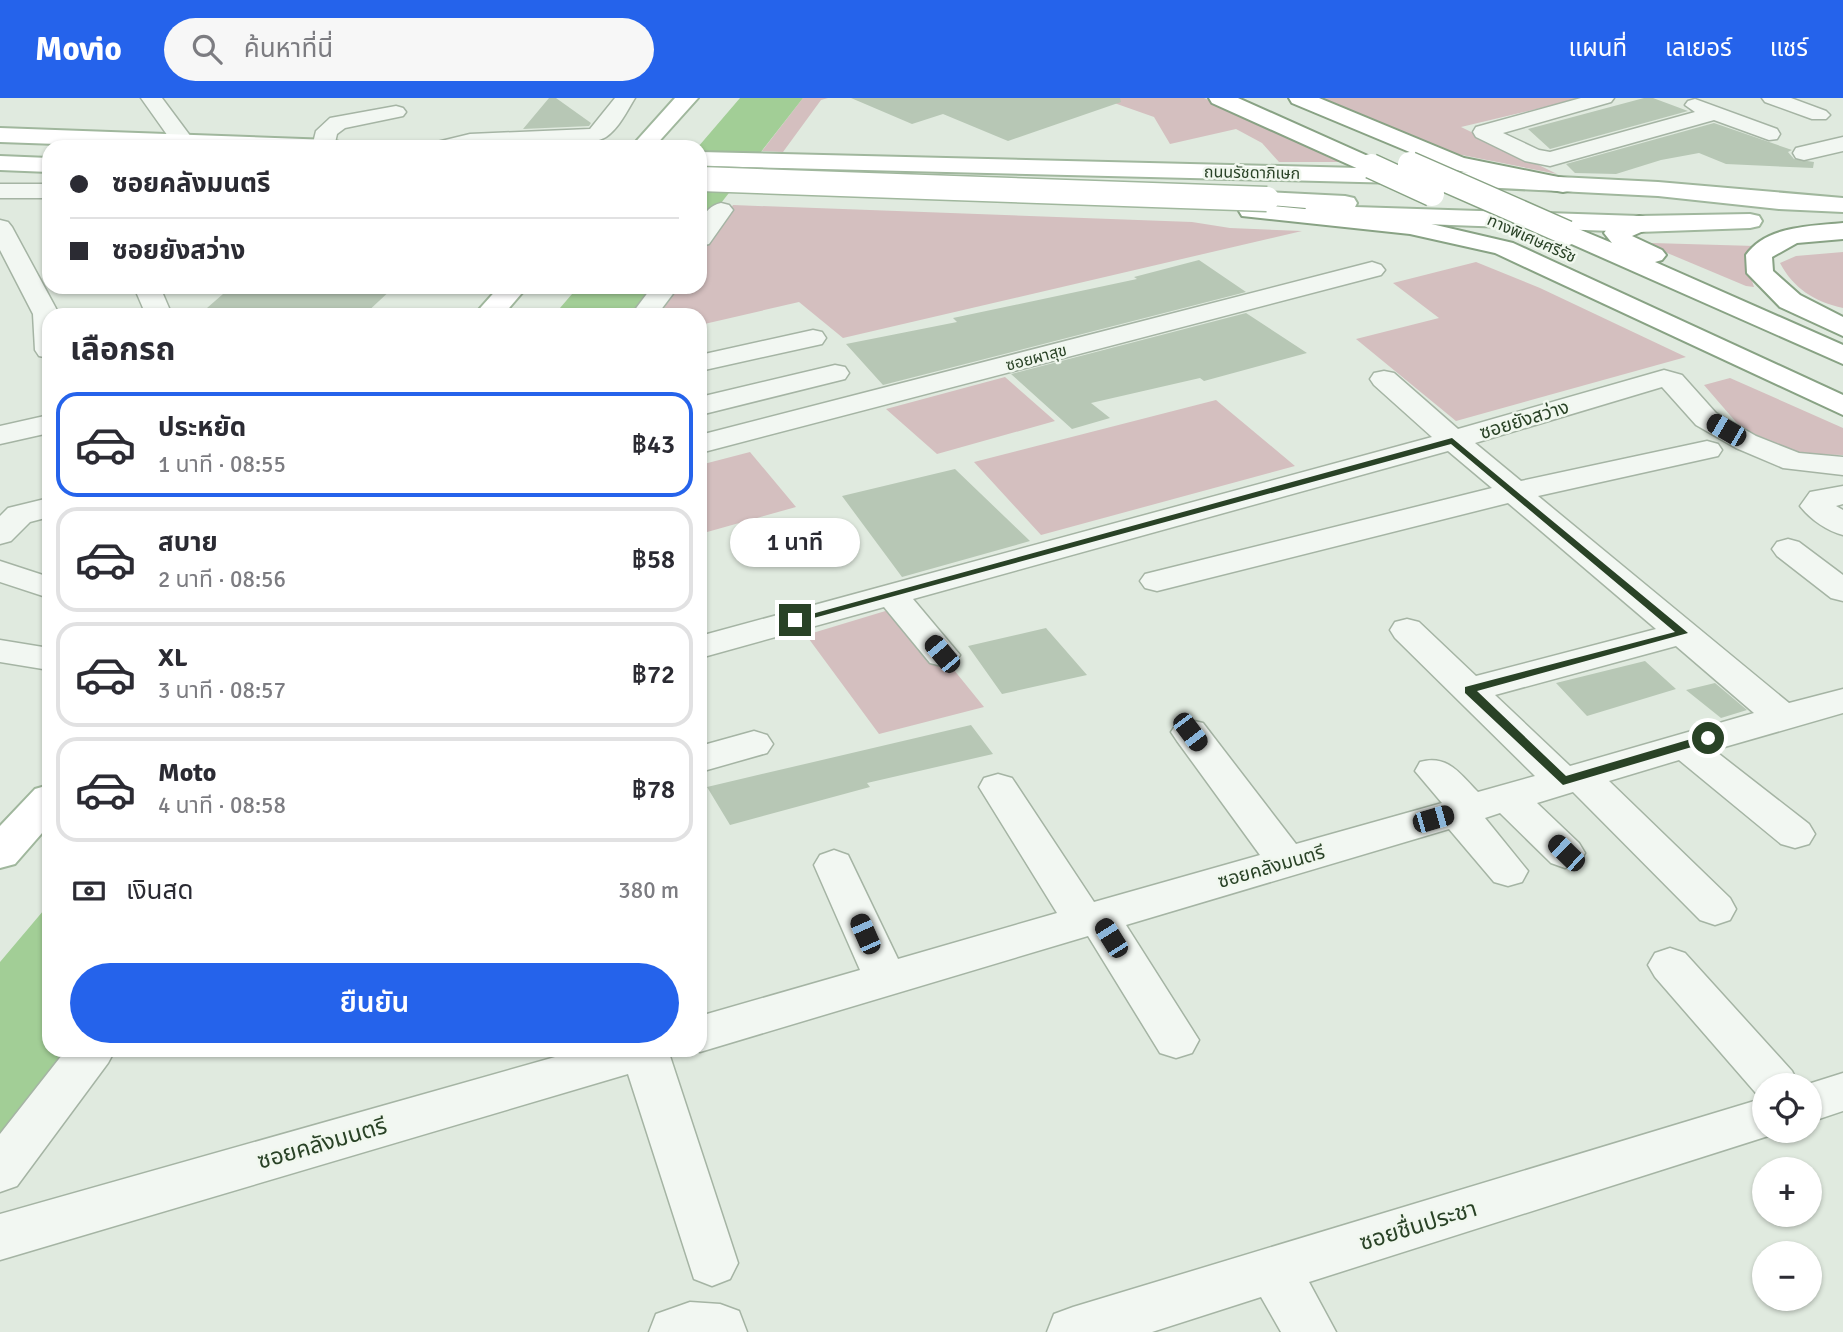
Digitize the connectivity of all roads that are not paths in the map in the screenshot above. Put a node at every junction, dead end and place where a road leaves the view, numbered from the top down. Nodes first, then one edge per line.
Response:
1 (151, 98) edge
2 (625, 98) edge
3 (687, 98) edge
4 (1220, 98) edge
5 (1262, 98) edge
6 (1300, 98) edge
7 (1604, 98) edge
8 (1676, 98) edge
9 (1772, 98) edge
10 (396, 112) dead end
11 (1716, 113) junction
12 (1832, 122) edge
13 (1769, 134) dead end
14 (0, 135) edge
15 (152, 140) edge
16 (182, 140) edge
17 (327, 140) edge
18 (505, 140) edge
19 (648, 140) edge
20 (0, 143) edge
21 (42, 145) edge
22 (1843, 145) edge
23 (0, 153) edge
24 (1804, 153) dead end
25 (42, 155) edge
26 (707, 159) edge
27 (0, 163) edge
28 (42, 164) edge
29 (883, 164) junction
30 (707, 167) edge
31 (707, 179) edge
32 (1563, 185) junction
33 (0, 191) edge
34 (42, 191) edge
35 (707, 193) edge
36 (886, 196) junction
37 (1261, 199) junction
38 (727, 200) junction
39 (1803, 203) junction
40 (1843, 205) edge
41 (1750, 221) junction
42 (1639, 224) junction
43 (1843, 226) edge
44 (0, 227) edge
45 (707, 229) edge
46 (1843, 231) edge
47 (1372, 270) dead end
48 (508, 294) edge
49 (43, 308) edge
50 (494, 308) edge
51 (1843, 328) edge
52 (813, 338) dead end
53 (1843, 338) edge
54 (1843, 355) edge
55 (707, 361) edge
56 (835, 373) dead end
57 (1384, 379) dead end
58 (1843, 379) edge
59 (707, 404) edge
60 (1843, 406) edge
61 (42, 426) edge
62 (0, 435) edge
63 (707, 436) edge
64 (1452, 440) junction
65 (1707, 450) dead end
66 (1843, 466) edge
67 (1514, 492) junction
68 (1843, 495) edge
69 (42, 509) edge
70 (1843, 525) edge
71 (0, 534) edge
72 (1788, 550) dead end
73 (0, 571) edge
74 (1157, 581) dead end
75 (42, 586) edge
76 (1843, 591) edge
77 (891, 594) junction
78 (1407, 630) dead end
79 (1683, 633) junction
80 (707, 645) edge
81 (0, 650) edge
82 (942, 654) dead end
83 (42, 658) edge
84 (1469, 690) junction
85 (1836, 711) edge
86 (1782, 717) junction
87 (1190, 732) dead end
88 (754, 744) dead end
89 (1684, 745) junction
90 (707, 757) edge
91 (1434, 771) dead end
92 (1572, 778) junction
93 (998, 787) dead end
94 (1478, 806) junction
95 (42, 807) edge
96 (1795, 834) dead end
97 (0, 853) edge
98 (1566, 853) dead end
99 (1287, 862) junction
100 (834, 865) dead end
101 (1508, 871) dead end
102 (1716, 909) dead end
103 (1091, 919) junction
104 (1670, 965) dead end
105 (886, 979) junction
106 (707, 1032) edge
107 (1176, 1040) dead end
108 (87, 1057) edge
109 (620, 1057) edge
110 (646, 1057) edge
111 (1765, 1073) edge
112 (1843, 1092) edge
113 (1822, 1099) edge
114 (1752, 1122) edge
115 (0, 1171) edge
116 (0, 1237) edge
117 (712, 1263) dead end
118 (1273, 1270) junction
119 (1159, 1320) edge
120 (675, 1332) edge
121 (721, 1332) edge
122 (1073, 1332) edge
123 (1310, 1332) edge

1 - 16 street
2 - 18 street
3 - 19 main road
4 - 58 main road, ทางพิเศษศรีรัช, bridge
5 - 54 main road, ทางพิเศษศรีรัช, bridge
6 - 32 main road
7 - 11 street
8 - 11 street
9 - 12 street
10 - 17 street
11 - 13 street
14 - 15 main road
20 - 21 main road
22 - 24 street
23 - 25 main road
26 - 29 main road, ถนนรัชดาภิเษก
27 - 28 main road
29 - 32 main road, ถนนรัชดาภิเษก
29 - 36 main road
30 - 37 main road, ถนนรัชดาภิเษก
31 - 37 main road, ถนนรัชดาภิเษก, bridge
32 - 39 main road, ถนนรัชดาภิเษก
33 - 34 street
35 - 38 main road, ถนนรัชดาภิเษก
36 - 37 main road, ถนนรัชดาภิเษก
36 - 38 main road, ถนนรัชดาภิเษก
37 - 39 main road, ถนนรัชดาภิเษก
37 - 41 main road, ถนนรัชดาภิเษก
37 - 42 main road, ถนนรัชดาภิเษก
37 - 60 main road
38 - 45 street
39 - 40 main road, ถนนรัชดาภิเษก
41 - 42 main road, ถนนรัชดาภิเษก
41 - 43 main road, ถนนรัชดาภิเษก
42 - 53 main road
44 - 49 street
46 - 51 main road
47 - 63 street, ซอยผาสุข
48 - 50 main road
52 - 55 street
56 - 59 street
57 - 64 street
61 - 62 street
64 - 66 street, ซอยยังสว่าง
64 - 67 street
64 - 77 street, ซอยยังสว่าง
65 - 67 street
67 - 74 street
67 - 79 street
68 - 70 street
69 - 71 street
72 - 76 street
73 - 75 street
77 - 80 street, ซอยยังสว่าง
77 - 82 street
78 - 84 street
79 - 84 street
79 - 86 street
81 - 83 street
84 - 92 street
85 - 86 street, ซอยคลังมนตรี
86 - 89 street, ซอยคลังมนตรี
87 - 99 street
88 - 90 street
89 - 92 street, ซอยคลังมนตรี
89 - 96 street
91 - 94 street
92 - 94 street, ซอยคลังมนตรี
92 - 102 street
93 - 103 street
94 - 98 street
94 - 99 street, ซอยคลังมนตรี
94 - 101 street
95 - 97 main road
99 - 103 street, ซอยคลังมนตรี
100 - 105 street
103 - 105 street, ซอยคลังมนตรี
103 - 107 street
104 - 111 street
105 - 106 street, ซอยคลังมนตรี
108 - 115 street
109 - 116 street, ซอยคลังมนตรี
110 - 117 street
112 - 113 street
114 - 118 street, ซอยชื่นประชา
118 - 119 street, ซอยชื่นประชา
118 - 123 street
119 - 122 street, ซอยชื่นประชา
120 - 121 street

